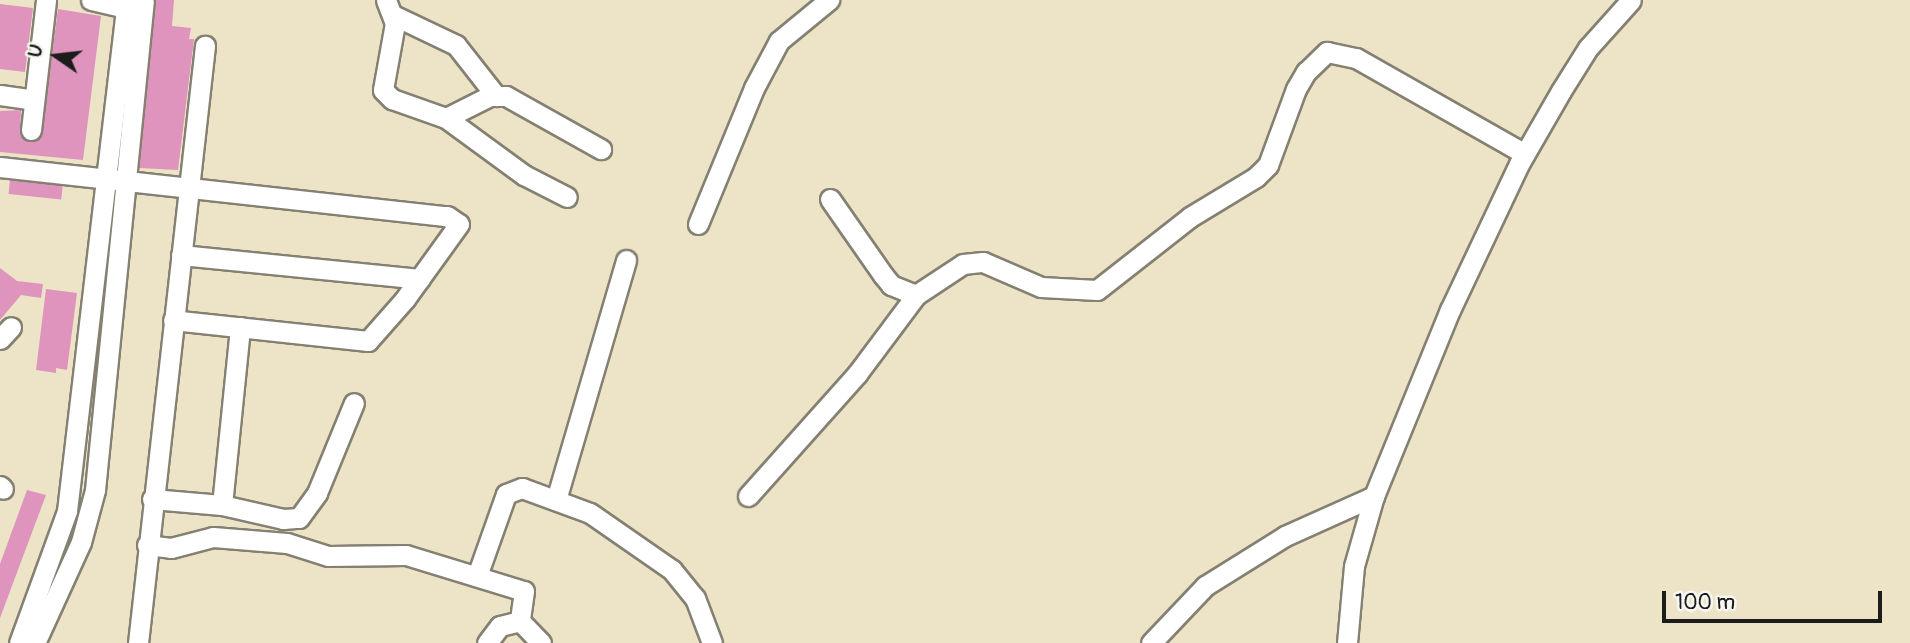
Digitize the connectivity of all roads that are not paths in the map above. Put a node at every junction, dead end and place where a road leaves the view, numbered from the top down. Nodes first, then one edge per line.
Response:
1 (46, 0) edge
2 (90, 0) edge
3 (829, 0) edge
4 (1631, 0) edge
5 (133, 3) edge
6 (389, 8) edge
7 (205, 46) dead end
8 (0, 95) edge
9 (496, 96) junction
10 (34, 100) junction
11 (446, 118) junction
12 (31, 130) dead end
13 (601, 149) dead end
14 (1525, 154) junction
15 (0, 167) edge
16 (115, 180) junction
17 (189, 185) junction
18 (567, 197) dead end
19 (830, 199) dead end
20 (698, 224) dead end
21 (181, 255) junction
22 (626, 260) dead end
23 (420, 279) junction
24 (916, 295) junction
25 (173, 320) junction
26 (240, 327) junction
27 (354, 402) dead end
28 (748, 496) dead end
29 (1374, 496) junction
30 (152, 499) junction
31 (556, 500) junction
32 (222, 505) junction
33 (147, 545) junction
34 (477, 576) junction
35 (520, 621) junction
36 (19, 643) edge
37 (36, 643) edge
38 (138, 643) edge
39 (487, 643) edge
40 (541, 643) edge
41 (712, 643) edge
42 (1151, 643) edge
43 (1347, 643) edge

1 - 10 street
2 - 5 street
3 - 20 street
4 - 14 street
5 - 16 street
6 - 9 street
6 - 11 street
7 - 17 street
8 - 10 street
9 - 11 street
9 - 13 street
10 - 12 street
11 - 18 street
14 - 24 street
14 - 29 street
15 - 16 street
16 - 17 street
16 - 36 street
16 - 37 street
17 - 21 street
17 - 23 street
19 - 24 street
21 - 23 street
21 - 25 street
22 - 31 street
23 - 26 street
24 - 28 street
25 - 26 street
25 - 30 street
26 - 32 street
27 - 32 street
29 - 42 street
29 - 43 street
30 - 32 street
30 - 33 street
31 - 34 street
31 - 41 street
33 - 34 street
33 - 38 street
34 - 35 street
35 - 39 street
35 - 40 street

